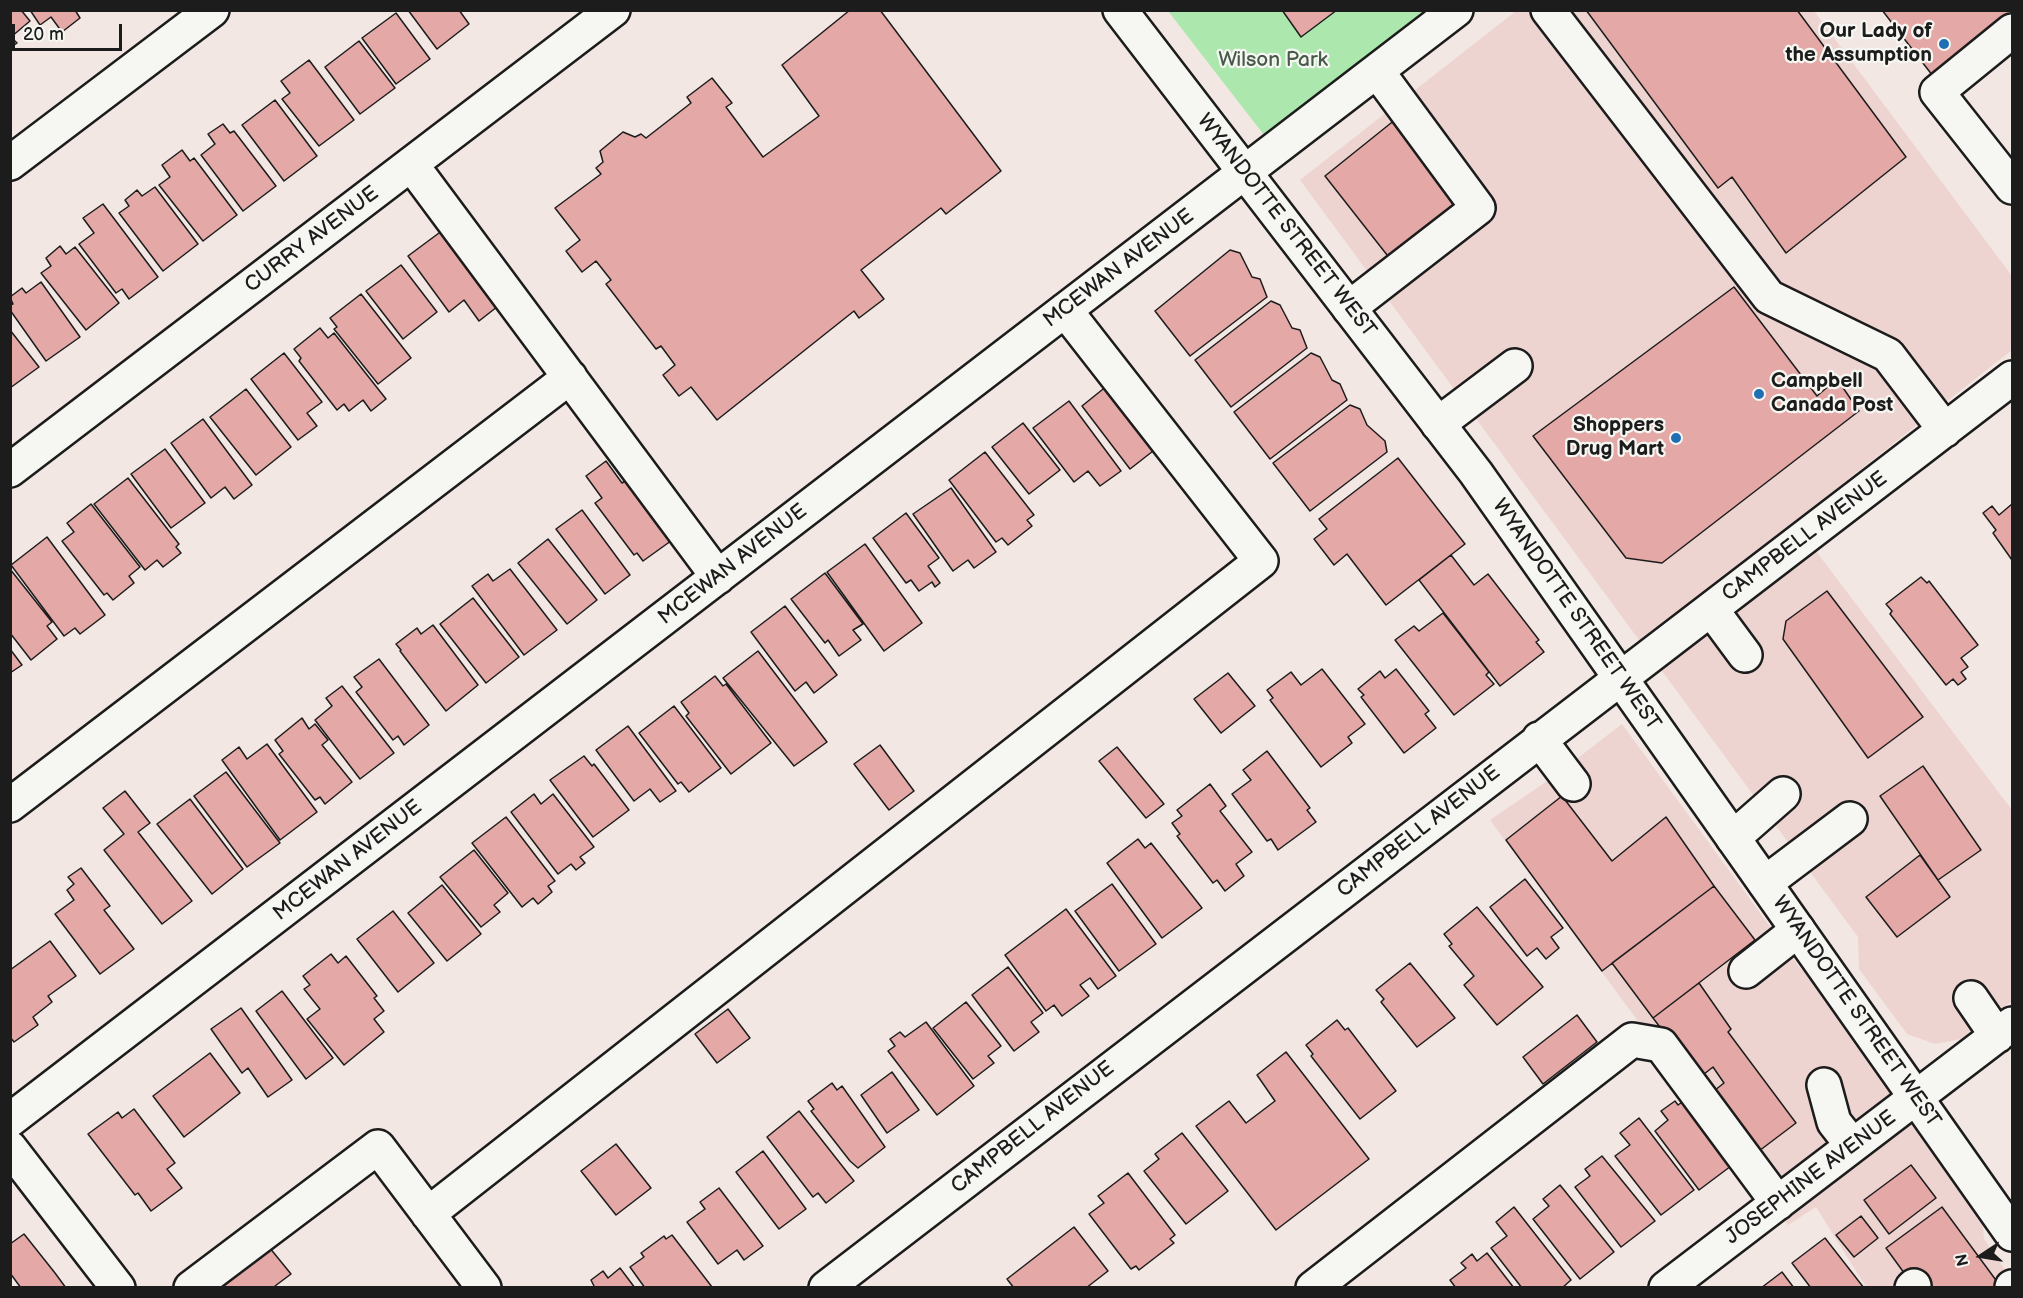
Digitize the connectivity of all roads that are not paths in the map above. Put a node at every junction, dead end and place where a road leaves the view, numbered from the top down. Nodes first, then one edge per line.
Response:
1 (212, 10) edge
2 (613, 10) edge
3 (1120, 10) edge
4 (1456, 10) edge
5 (1548, 10) edge
6 (2013, 31) edge
7 (1377, 71) junction
8 (10, 163) edge
9 (411, 164) junction
10 (1245, 172) junction
11 (2013, 187) edge
12 (1349, 308) junction
13 (1065, 310) junction
14 (1515, 366) dead end
15 (570, 377) junction
16 (2013, 378) edge
17 (1438, 424) junction
18 (1945, 430) junction
19 (10, 470) edge
20 (718, 577) junction
21 (1711, 609) junction
22 (1745, 655) dead end
23 (1620, 677) junction
24 (1539, 739) junction
25 (1573, 784) dead end
26 (1783, 794) dead end
27 (10, 805) edge
28 (1850, 819) dead end
29 (1733, 838) junction
30 (1765, 883) junction
31 (1798, 930) junction
32 (1746, 971) dead end
33 (1971, 998) dead end
34 (2005, 1030) edge
35 (1824, 1085) dead end
36 (1916, 1097) junction
37 (10, 1120) edge
38 (1852, 1145) junction
39 (10, 1148) edge
40 (1778, 1203) junction
41 (428, 1214) junction
42 (2013, 1234) edge
43 (118, 1287) edge
44 (191, 1287) edge
45 (484, 1287) edge
46 (826, 1287) edge
47 (1313, 1287) edge
48 (1666, 1287) edge

1 - 8 street
2 - 9 street, CURRY AVENUE
3 - 10 street, WYANDOTTE STREET WEST
4 - 7 street, MCEWAN AVENUE
5 - 18 street
6 - 11 street
7 - 10 street, MCEWAN AVENUE
7 - 12 street
9 - 15 street
9 - 19 street, CURRY AVENUE
10 - 12 street, WYANDOTTE STREET WEST
10 - 13 street, MCEWAN AVENUE
12 - 17 street, WYANDOTTE STREET WEST
13 - 20 street, MCEWAN AVENUE
13 - 41 street
14 - 17 street
15 - 20 street
15 - 27 street
16 - 18 street, CAMPBELL AVENUE
17 - 23 street, WYANDOTTE STREET WEST
18 - 21 street, CAMPBELL AVENUE
20 - 37 street, MCEWAN AVENUE
21 - 22 street
21 - 23 street, CAMPBELL AVENUE
23 - 24 street, CAMPBELL AVENUE
23 - 29 street, WYANDOTTE STREET WEST
24 - 25 street
24 - 46 street, CAMPBELL AVENUE
26 - 29 street
28 - 30 street
29 - 30 street, WYANDOTTE STREET WEST
30 - 31 street, WYANDOTTE STREET WEST
31 - 32 street
31 - 36 street, WYANDOTTE STREET WEST
33 - 34 street
34 - 36 street, JOSEPHINE AVENUE
35 - 38 street
36 - 38 street, JOSEPHINE AVENUE
36 - 42 street, WYANDOTTE STREET WEST
38 - 40 street, JOSEPHINE AVENUE
39 - 43 street
40 - 47 street
40 - 48 street, JOSEPHINE AVENUE
41 - 44 street
41 - 45 street

